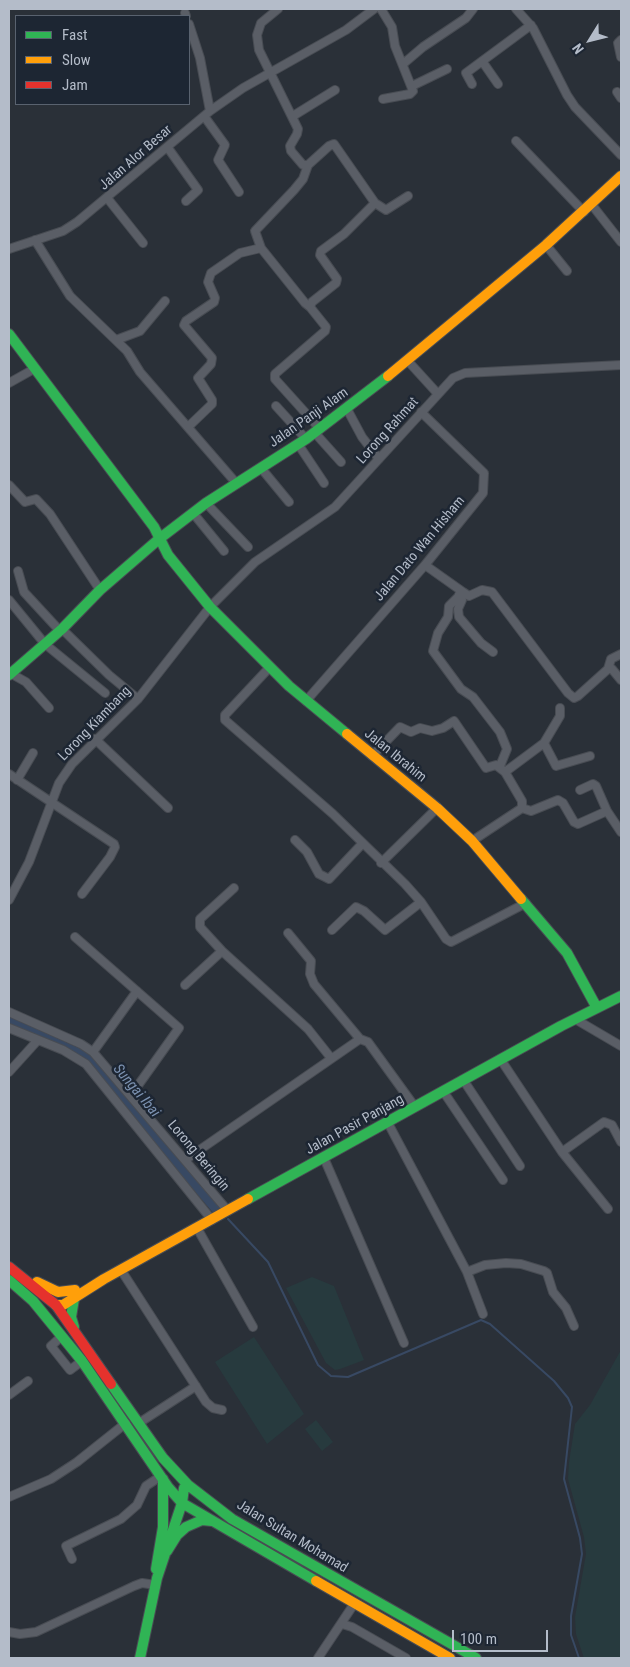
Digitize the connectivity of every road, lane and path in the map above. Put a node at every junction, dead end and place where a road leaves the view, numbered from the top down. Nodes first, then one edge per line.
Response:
1 (278, 9) edge
2 (374, 9) edge
3 (381, 9) edge
4 (473, 9) edge
5 (516, 9) edge
6 (531, 25) junction
7 (190, 27) edge
8 (621, 40) edge
9 (621, 57) edge
10 (482, 62) junction
11 (403, 64) junction
12 (447, 69) dead end
13 (270, 73) junction
14 (472, 84) dead end
15 (498, 84) dead end
16 (412, 86) junction
17 (335, 90) dead end
18 (383, 100) dead end
19 (207, 113) junction
20 (292, 116) junction
21 (516, 141) dead end
22 (168, 148) junction
23 (621, 155) edge
24 (308, 165) junction
25 (621, 176) edge
26 (239, 192) dead end
27 (408, 196) dead end
28 (108, 199) junction
29 (186, 201) dead end
30 (375, 203) junction
31 (592, 204) junction
32 (584, 212) junction
33 (35, 240) junction
34 (143, 242) dead end
35 (621, 242) edge
36 (546, 245) junction
37 (261, 248) junction
38 (9, 249) edge
39 (567, 271) dead end
40 (165, 301) dead end
41 (310, 307) junction
42 (9, 334) edge
43 (116, 340) junction
44 (407, 360) junction
45 (621, 365) edge
46 (34, 369) junction
47 (9, 383) edge
48 (438, 394) junction
49 (276, 406) dead end
50 (347, 409) junction
51 (421, 412) junction
52 (188, 427) junction
53 (310, 437) junction
54 (379, 459) junction
55 (341, 462) dead end
56 (261, 468) junction
57 (324, 483) dead end
58 (236, 484) junction
59 (9, 485) edge
60 (289, 502) dead end
61 (206, 503) junction
62 (193, 513) junction
63 (159, 539) junction
64 (248, 547) dead end
65 (224, 552) dead end
66 (425, 565) junction
67 (18, 571) dead end
68 (100, 590) junction
69 (461, 594) junction
70 (9, 600) edge
71 (210, 607) junction
72 (61, 630) junction
73 (45, 644) junction
74 (493, 652) dead end
75 (621, 654) edge
76 (269, 668) junction
77 (608, 669) junction
78 (10, 674) edge
79 (621, 680) edge
80 (105, 693) dead end
81 (138, 699) junction
82 (306, 701) junction
83 (49, 708) dead end
84 (560, 708) dead end
85 (95, 739) junction
86 (544, 742) junction
87 (33, 753) dead end
88 (372, 756) junction
89 (590, 756) dead end
90 (503, 769) junction
91 (9, 774) edge
92 (17, 780) junction
93 (580, 790) dead end
94 (50, 803) junction
95 (168, 808) dead end
96 (437, 808) junction
97 (522, 808) junction
98 (607, 811) junction
99 (621, 832) edge
100 (295, 840) dead end
101 (472, 842) junction
102 (362, 844) junction
103 (381, 864) junction
104 (234, 888) dead end
105 (82, 894) dead end
106 (9, 900) edge
107 (421, 902) junction
108 (526, 903) junction
109 (332, 930) dead end
110 (288, 933) dead end
111 (75, 937) dead end
112 (222, 951) junction
113 (184, 985) dead end
114 (137, 992) junction
115 (621, 996) edge
116 (597, 1008) junction
117 (9, 1012) edge
118 (575, 1019) junction
119 (9, 1028) edge
120 (360, 1039) junction
121 (38, 1040) junction
122 (621, 1046) edge
123 (93, 1052) junction
124 (331, 1058) junction
125 (501, 1060) junction
126 (9, 1072) edge
127 (464, 1080) junction
128 (443, 1092) junction
129 (128, 1093) junction
130 (415, 1107) junction
131 (388, 1123) junction
132 (621, 1142) edge
133 (562, 1152) junction
134 (324, 1158) junction
135 (185, 1160) junction
136 (520, 1166) dead end
137 (503, 1180) dead end
138 (608, 1209) dead end
139 (228, 1211) junction
140 (212, 1220) junction
141 (197, 1228) junction
142 (9, 1266) edge
143 (121, 1270) junction
144 (467, 1272) junction
145 (9, 1279) edge
146 (75, 1295) junction
147 (56, 1305) junction
148 (483, 1314) dead end
149 (574, 1326) dead end
150 (253, 1327) dead end
151 (75, 1330) junction
152 (62, 1336) junction
153 (404, 1343) dead end
154 (82, 1360) junction
155 (28, 1381) dead end
156 (196, 1386) junction
157 (9, 1395) edge
158 (222, 1410) dead end
159 (126, 1423) junction
160 (139, 1423) junction
161 (163, 1458) junction
162 (162, 1478) junction
163 (184, 1488) junction
164 (9, 1497) edge
165 (180, 1500) junction
166 (232, 1519) junction
167 (212, 1521) junction
168 (167, 1551) junction
169 (72, 1559) dead end
170 (156, 1578) junction
171 (354, 1604) junction
172 (342, 1624) junction
173 (9, 1632) edge
174 (140, 1658) edge
175 (318, 1658) edge
176 (406, 1658) edge
177 (450, 1658) edge
178 (476, 1658) edge

1 - 13 street
2 - 13 street, Jalan Alor Besar
3 - 11 street
4 - 11 street
5 - 6 street
6 - 10 street
6 - 23 street
7 - 19 street
8 - 9 street
10 - 14 street
10 - 15 street
11 - 16 street
12 - 16 street
13 - 19 street, Jalan Alor Besar
13 - 20 street
16 - 18 street
17 - 20 street
19 - 22 street, Jalan Alor Besar
19 - 26 street
20 - 24 street
21 - 32 street
22 - 28 street, Jalan Alor Besar
22 - 29 street
24 - 30 street
24 - 37 street
25 - 31 main road, Jalan Panji Alam
27 - 30 street
28 - 33 street, Jalan Alor Besar
28 - 34 street
30 - 41 street
31 - 32 main road, Jalan Panji Alam
31 - 35 street
32 - 36 main road, Jalan Panji Alam
33 - 38 street, Jalan Alor Besar
33 - 43 street
36 - 39 street
36 - 44 main road, Jalan Panji Alam
37 - 41 street
37 - 52 street
40 - 43 street
41 - 53 street
42 - 46 main road, Jalan Ibrahim
43 - 52 street
44 - 48 street
44 - 50 main road, Jalan Panji Alam
45 - 48 street, Lorong Rahmat
46 - 47 street
46 - 63 main road, Jalan Ibrahim
48 - 51 street, Lorong Rahmat
49 - 53 street
50 - 53 main road, Jalan Panji Alam
50 - 54 street
51 - 54 street, Lorong Rahmat
51 - 66 street, Jalan Dato Wan Hisham
52 - 58 street
53 - 55 street
53 - 56 main road, Jalan Panji Alam
53 - 57 street
54 - 71 street, Lorong Rahmat
56 - 58 main road, Jalan Panji Alam
56 - 60 street
58 - 61 main road, Jalan Panji Alam
59 - 68 street
61 - 62 main road, Jalan Panji Alam
61 - 64 street
62 - 63 main road, Jalan Panji Alam
62 - 65 street
63 - 68 main road, Jalan Panji Alam
63 - 71 main road, Jalan Ibrahim
66 - 69 street
66 - 82 street, Jalan Dato Wan Hisham
67 - 72 street
68 - 72 main road, Jalan Panji Alam
69 - 74 street
69 - 77 street
69 - 90 street
70 - 73 street
71 - 76 main road, Jalan Ibrahim
71 - 81 street, Lorong Kiambang
72 - 73 main road, Jalan Panji Alam
72 - 81 street
73 - 78 main road, Jalan Panji Alam
73 - 80 street
75 - 77 street
76 - 82 main road, Jalan Ibrahim
76 - 102 street
77 - 79 street
78 - 83 street
81 - 85 street, Lorong Kiambang
82 - 88 main road, Jalan Ibrahim
84 - 86 street
85 - 94 street, Lorong Kiambang
85 - 95 street
86 - 89 street
86 - 90 street
87 - 92 street
88 - 90 street
88 - 96 main road, Jalan Ibrahim
90 - 97 street
91 - 92 street
92 - 94 street
93 - 98 street
94 - 105 street
94 - 106 street, Lorong Kiambang
96 - 101 main road, Jalan Ibrahim
96 - 103 street
97 - 98 street
97 - 101 street
98 - 99 street
100 - 102 street
101 - 108 main road, Jalan Ibrahim
102 - 103 street
103 - 107 street
104 - 112 street
107 - 108 street
107 - 109 street
108 - 116 main road, Jalan Ibrahim
110 - 120 street
111 - 114 street
112 - 113 street
112 - 124 street
114 - 123 street
114 - 129 street
115 - 116 main road, Jalan Pasir Panjang
116 - 118 main road, Jalan Pasir Panjang
117 - 123 street, Lorong Beringin
118 - 122 street
118 - 125 main road, Jalan Pasir Panjang
119 - 121 street
120 - 124 street
120 - 130 street
121 - 126 street
121 - 140 street
123 - 129 street, Lorong Beringin
124 - 135 street
125 - 127 main road, Jalan Pasir Panjang
125 - 133 street
127 - 128 main road, Jalan Pasir Panjang
127 - 136 street
128 - 130 main road, Jalan Pasir Panjang
128 - 137 street
129 - 135 street, Lorong Beringin
130 - 131 main road, Jalan Pasir Panjang
131 - 134 main road, Jalan Pasir Panjang
131 - 144 street
132 - 133 street
133 - 138 street
134 - 139 main road, Jalan Pasir Panjang
134 - 153 street
135 - 139 street, Lorong Beringin
139 - 140 main road, Jalan Pasir Panjang
140 - 141 main road, Jalan Pasir Panjang
141 - 143 main road, Jalan Pasir Panjang
141 - 150 street
142 - 146 main road
142 - 147 main road, Jalan Sultan Mohamad
143 - 146 main road, Jalan Pasir Panjang
143 - 156 street
144 - 148 street
144 - 149 street
145 - 147 main road
145 - 152 main road, Jalan Sultan Mohamad
146 - 147 main road, Jalan Pasir Panjang
146 - 151 main road
147 - 151 main road, Jalan Sultan Mohamad
147 - 154 main road
151 - 160 main road, Jalan Sultan Mohamad
152 - 154 main road, Jalan Sultan Mohamad
152 - 154 street
154 - 159 main road, Jalan Sultan Mohamad
155 - 157 street
156 - 158 street
156 - 160 street
159 - 162 main road, Jalan Sultan Mohamad
159 - 164 street
160 - 161 main road, Jalan Sultan Mohamad
161 - 163 main road
161 - 166 main road, Jalan Sultan Mohamad
162 - 165 main road, Jalan Sultan Mohamad
162 - 169 street
162 - 170 main road
163 - 165 main road
163 - 166 main road
165 - 167 main road, Jalan Sultan Mohamad
165 - 168 main road
165 - 170 main road
166 - 178 main road, Jalan Sultan Mohamad
167 - 168 main road
167 - 171 main road, Jalan Sultan Mohamad
168 - 170 main road
170 - 173 street
170 - 174 main road
171 - 172 street
171 - 177 main road, Jalan Sultan Mohamad
172 - 175 street
172 - 176 street

